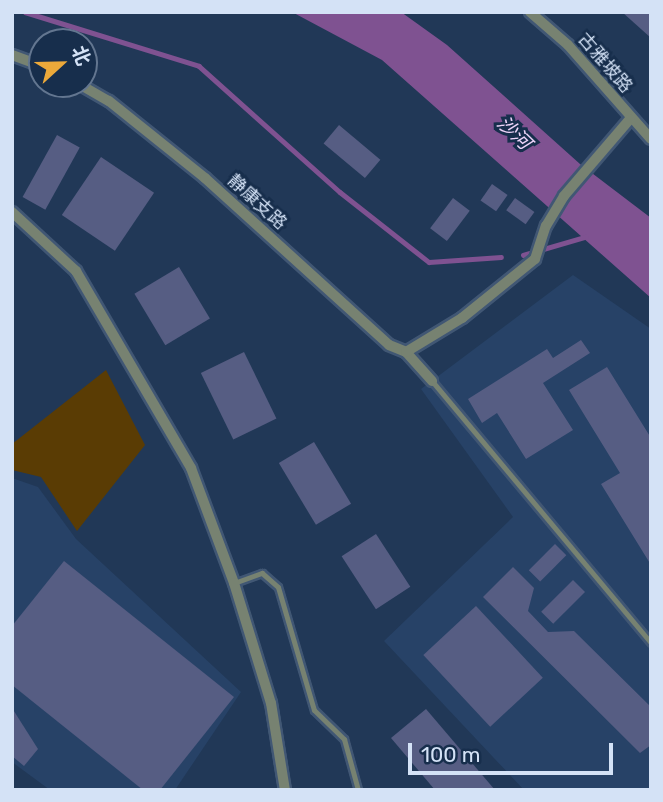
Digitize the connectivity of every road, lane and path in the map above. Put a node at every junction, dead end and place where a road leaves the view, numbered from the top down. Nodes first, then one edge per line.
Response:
1 (530, 12) edge
2 (98, 95) edge
3 (630, 119) junction
4 (651, 139) edge
5 (12, 212) edge
6 (406, 352) junction
7 (432, 381) joint
8 (234, 583) junction
9 (651, 643) edge
10 (285, 790) edge
11 (358, 790) edge

1 - 3 street, 古雅坡路
2 - 6 street, 静康支路
3 - 4 street, 古雅坡路
3 - 6 street
5 - 8 street
6 - 7 street, 静康支路
7 - 9 lane
8 - 10 street
8 - 11 lane

